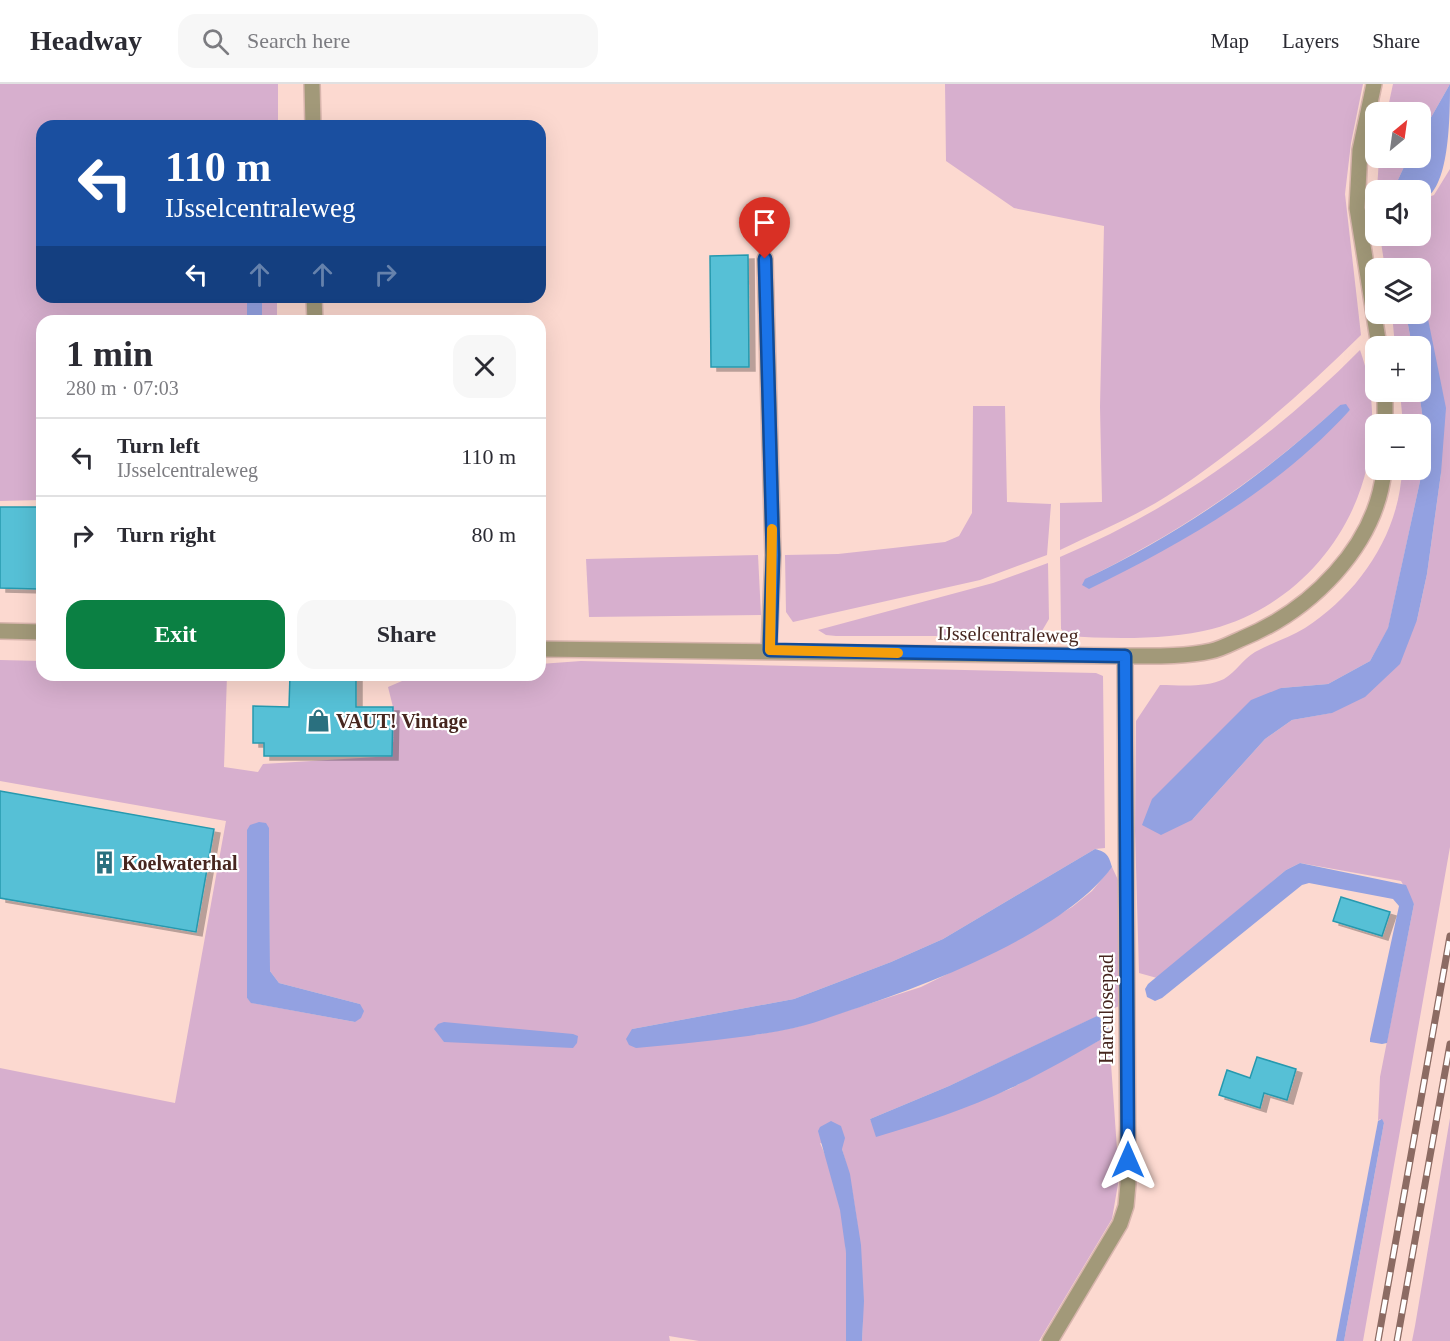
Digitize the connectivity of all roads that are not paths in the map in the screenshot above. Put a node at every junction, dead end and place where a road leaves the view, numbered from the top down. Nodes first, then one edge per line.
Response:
1 (312, 84) edge
2 (1374, 84) edge
3 (313, 120) edge
4 (765, 259) dead end
5 (1377, 336) edge
6 (1381, 480) edge
7 (0, 631) edge
8 (36, 632) edge
9 (546, 649) edge
10 (770, 650) junction
11 (1125, 656) junction
12 (1050, 1341) edge

1 - 3 street
2 - 5 street
4 - 10 street
6 - 11 street, IJsselcentraleweg
7 - 8 street
9 - 10 street, IJsselcentraleweg
10 - 11 street, IJsselcentraleweg
11 - 12 street, Harculosepad

